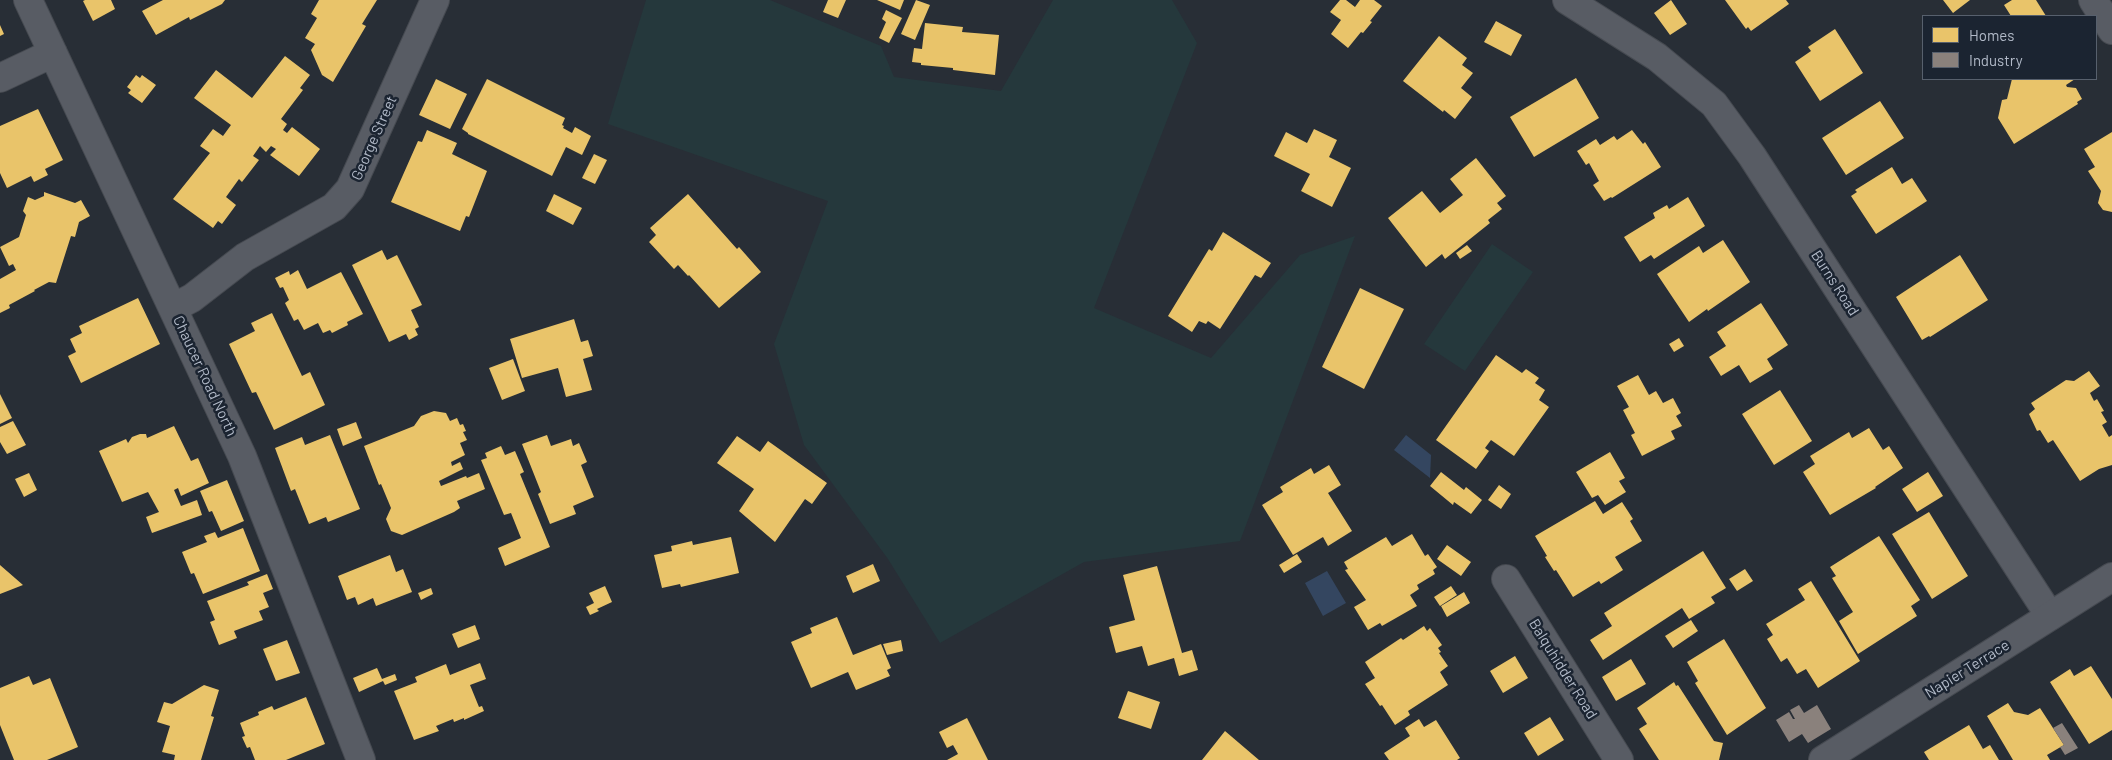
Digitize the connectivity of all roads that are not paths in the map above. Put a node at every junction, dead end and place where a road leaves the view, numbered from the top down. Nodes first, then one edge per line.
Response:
1 (28, 0) edge
2 (435, 0) edge
3 (1567, 0) edge
4 (2093, 0) edge
5 (2112, 30) edge
6 (53, 52) junction
7 (0, 78) edge
8 (173, 308) junction
9 (2112, 577) edge
10 (1506, 579) dead end
11 (2050, 616) junction
12 (361, 760) edge
13 (1619, 760) edge
14 (1823, 760) edge

1 - 6 street, Chaucer Road North
2 - 8 street, George Street
3 - 11 street, Burns Road
4 - 5 street
6 - 7 street
6 - 8 street, Chaucer Road North
8 - 12 street, Chaucer Road North
9 - 11 street, Napier Terrace
10 - 13 street, Balquhidder Road
11 - 14 street, Napier Terrace

